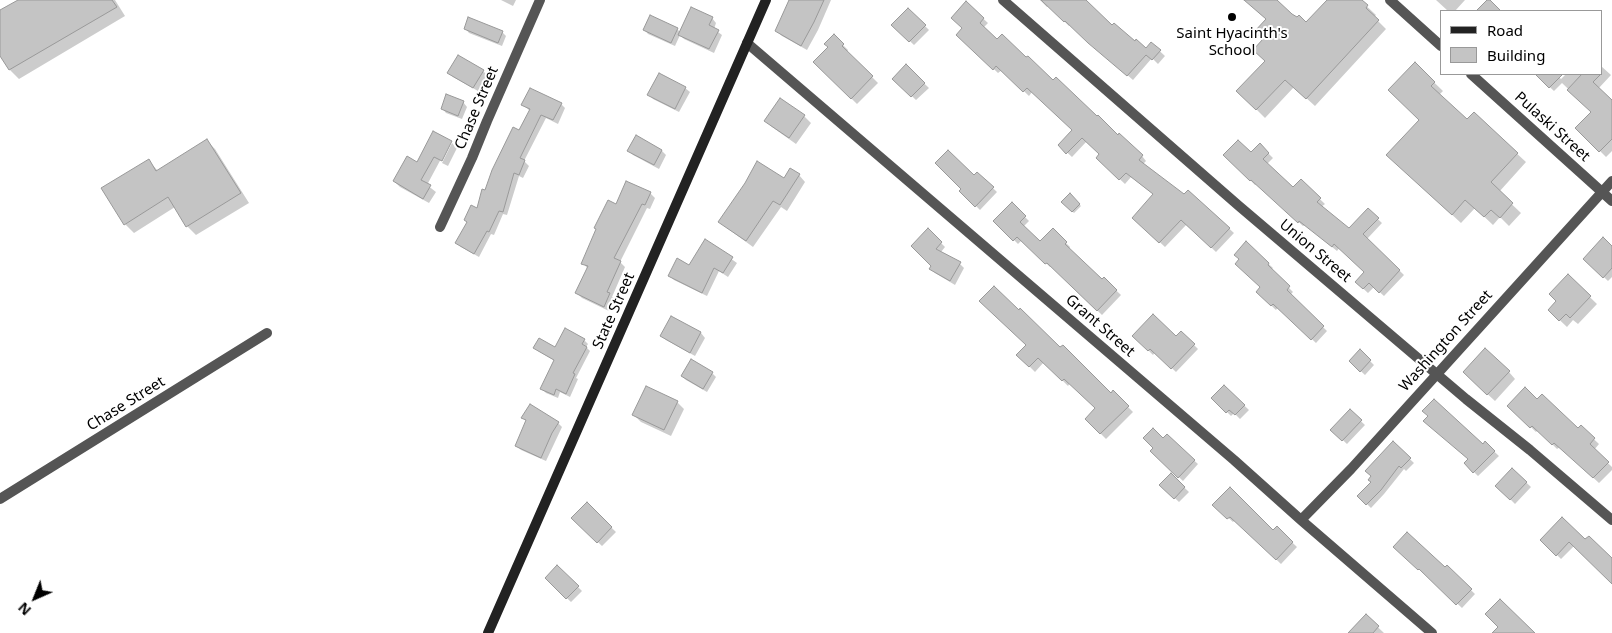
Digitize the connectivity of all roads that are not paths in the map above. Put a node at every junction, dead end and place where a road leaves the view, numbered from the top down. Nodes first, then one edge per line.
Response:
1 (540, 0) edge
2 (766, 0) edge
3 (1003, 0) edge
4 (1390, 0) edge
5 (747, 43) junction
6 (1440, 45) edge
7 (1472, 75) edge
8 (1612, 181) edge
9 (1602, 192) junction
10 (1612, 201) edge
11 (440, 227) dead end
12 (267, 333) dead end
13 (1437, 374) junction
14 (0, 499) edge
15 (1301, 520) junction
16 (1612, 520) edge
17 (488, 633) edge
18 (1432, 633) edge

1 - 11 street, Chase Street
2 - 5 main road, State Street
3 - 13 street, Union Street
4 - 6 street
5 - 15 street, Grant Street
5 - 17 main road, State Street
7 - 9 street, Pulaski Street
8 - 9 street, Washington Street
9 - 10 street, Pulaski Street
9 - 13 street, Washington Street
12 - 14 street, Chase Street
13 - 15 street, Washington Street
13 - 16 street, Union Street
15 - 18 street, Grant Street

